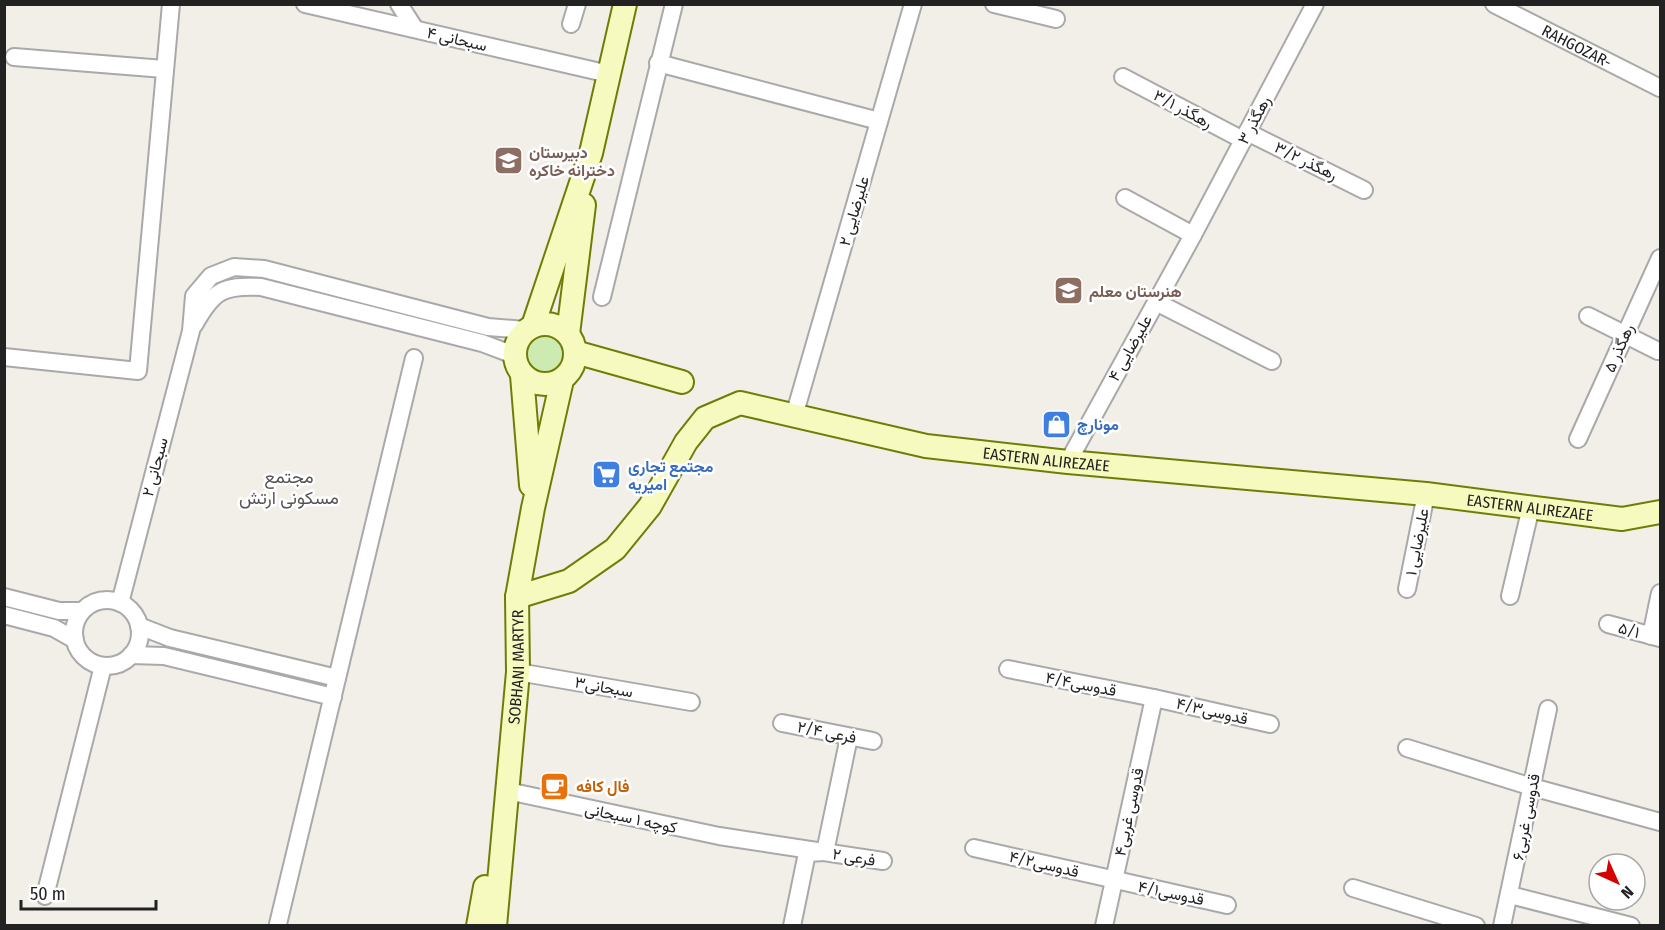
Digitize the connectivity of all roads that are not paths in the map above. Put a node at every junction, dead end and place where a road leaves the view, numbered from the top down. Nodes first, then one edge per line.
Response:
1 (171, 4) edge
2 (305, 4) edge
3 (399, 4) edge
4 (577, 4) edge
5 (625, 4) edge
6 (674, 4) edge
7 (913, 4) edge
8 (994, 4) edge
9 (1315, 4) edge
10 (1494, 4) edge
11 (328, 7) edge
12 (1056, 20) dead end
13 (572, 24) dead end
14 (416, 29) junction
15 (14, 57) dead end
16 (658, 63) junction
17 (164, 69) junction
18 (609, 74) junction
19 (1123, 77) dead end
20 (1660, 88) edge
21 (879, 121) junction
22 (1245, 136) junction
23 (591, 153) junction
24 (1365, 189) dead end
25 (1125, 198) dead end
26 (1193, 235) junction
27 (1660, 258) edge
28 (301, 279) junction
29 (297, 296) junction
30 (602, 297) dead end
31 (1156, 302) junction
32 (1588, 316) dead end
33 (530, 328) junction
34 (191, 331) junction
35 (1626, 335) junction
36 (572, 343) junction
37 (1658, 351) dead end
38 (4, 357) edge
39 (414, 358) dead end
40 (1272, 361) dead end
41 (518, 365) junction
42 (562, 380) junction
43 (682, 382) dead end
44 (794, 416) junction
45 (1578, 439) dead end
46 (1068, 462) junction
47 (1426, 494) junction
48 (1531, 507) junction
49 (533, 508) junction
50 (1660, 512) edge
51 (1407, 589) dead end
52 (1660, 592) edge
53 (1510, 596) dead end
54 (4, 597) edge
55 (517, 597) junction
56 (120, 603) junction
57 (82, 611) junction
58 (4, 615) edge
59 (1608, 624) dead end
60 (139, 626) junction
61 (1656, 637) edge
62 (75, 640) junction
63 (131, 655) junction
64 (103, 666) junction
65 (1008, 669) dead end
66 (518, 672) junction
67 (337, 678) junction
68 (333, 697) junction
69 (1154, 698) junction
70 (691, 702) dead end
71 (1548, 709) dead end
72 (782, 723) dead end
73 (1270, 724) dead end
74 (849, 737) junction
75 (873, 741) dead end
76 (1407, 748) dead end
77 (1532, 787) junction
78 (508, 791) junction
79 (1660, 822) edge
80 (504, 828) junction
81 (974, 848) dead end
82 (825, 852) junction
83 (883, 861) dead end
84 (1114, 881) junction
85 (1353, 888) dead end
86 (1510, 895) junction
87 (45, 896) dead end
88 (1227, 905) dead end
89 (278, 924) dead end
90 (478, 926) edge
91 (495, 926) edge
92 (792, 926) edge
93 (1104, 926) edge
94 (1476, 926) edge
95 (1503, 926) edge
96 (1631, 926) edge

1 - 17 street
2 - 11 street, سبحانی ۴
3 - 14 street
4 - 13 street
5 - 18 street
6 - 16 street
7 - 21 street, ۲ علیرضایی
8 - 12 street
9 - 22 street, ۳ رهگذر
10 - 20 street, RAHGOZAR-
11 - 14 street, سبحانی ۴
14 - 18 street, سبحانی ۴
15 - 17 street
16 - 21 street
16 - 30 street
17 - 38 street
18 - 23 street
19 - 22 street, ۳/۱ رهگذر
21 - 44 street, ۲ علیرضایی
22 - 24 street, ۳/۲ رهگذر
22 - 26 street, ۳ رهگذر
23 - 33 street
23 - 36 street
25 - 26 street
26 - 31 street, ۴ علیرضایی
27 - 35 street, ۵ رهگذر
28 - 29 street
28 - 33 street
28 - 34 street
29 - 34 street
29 - 41 street
31 - 40 street
31 - 46 street, ۴ علیرضایی
32 - 35 street
33 - 36 street
33 - 41 street
34 - 56 street, سبحانی ۲
35 - 37 street
35 - 45 street, ۵ رهگذر
36 - 42 street
36 - 43 street
39 - 67 street
41 - 42 street
41 - 49 street, SOBHANI MARTYR
42 - 49 street, SOBHANI MARTYR
44 - 46 street, EASTERN ALIREZAEE
44 - 55 street, EASTERN ALIREZAEE
46 - 47 street, EASTERN ALIREZAEE
47 - 48 street, EASTERN ALIREZAEE
47 - 51 street, ۱ علیرضایی
48 - 50 street, EASTERN ALIREZAEE
48 - 53 street
49 - 55 street, SOBHANI MARTYR
52 - 61 street
54 - 57 street
55 - 66 street, SOBHANI MARTYR
56 - 57 street
56 - 60 street
57 - 62 street
58 - 62 street
59 - 61 street, ۵/۱
60 - 63 street
60 - 67 street
62 - 64 street
63 - 64 street
63 - 68 street
64 - 87 street
65 - 69 street, قدوسی۴/۴
66 - 70 street, سبحانی۳
66 - 78 street, SOBHANI MARTYR
67 - 68 street
68 - 89 street
69 - 73 street, قدوسی۴/۳
69 - 84 street, قدوسی غربی۴
71 - 77 street, قدوسی غربی۶
72 - 74 street, فرعی ۲/۴
74 - 75 street, فرعی ۲/۴
74 - 82 street
76 - 77 street
77 - 79 street
77 - 86 street, قدوسی غربی۶
78 - 80 street, SOBHANI MARTYR
78 - 82 street, کوچه ۱ سبحانی
80 - 90 street, SOBHANI MARTYR
80 - 91 street, SOBHANI MARTYR
81 - 84 street, قدوسی۴/۲
82 - 83 street, فرعی ۲
82 - 92 street
84 - 88 street, قدوسی۴/۱
84 - 93 street, قدوسی غربی۴
85 - 94 street
86 - 95 street, قدوسی غربی۶
86 - 96 street

